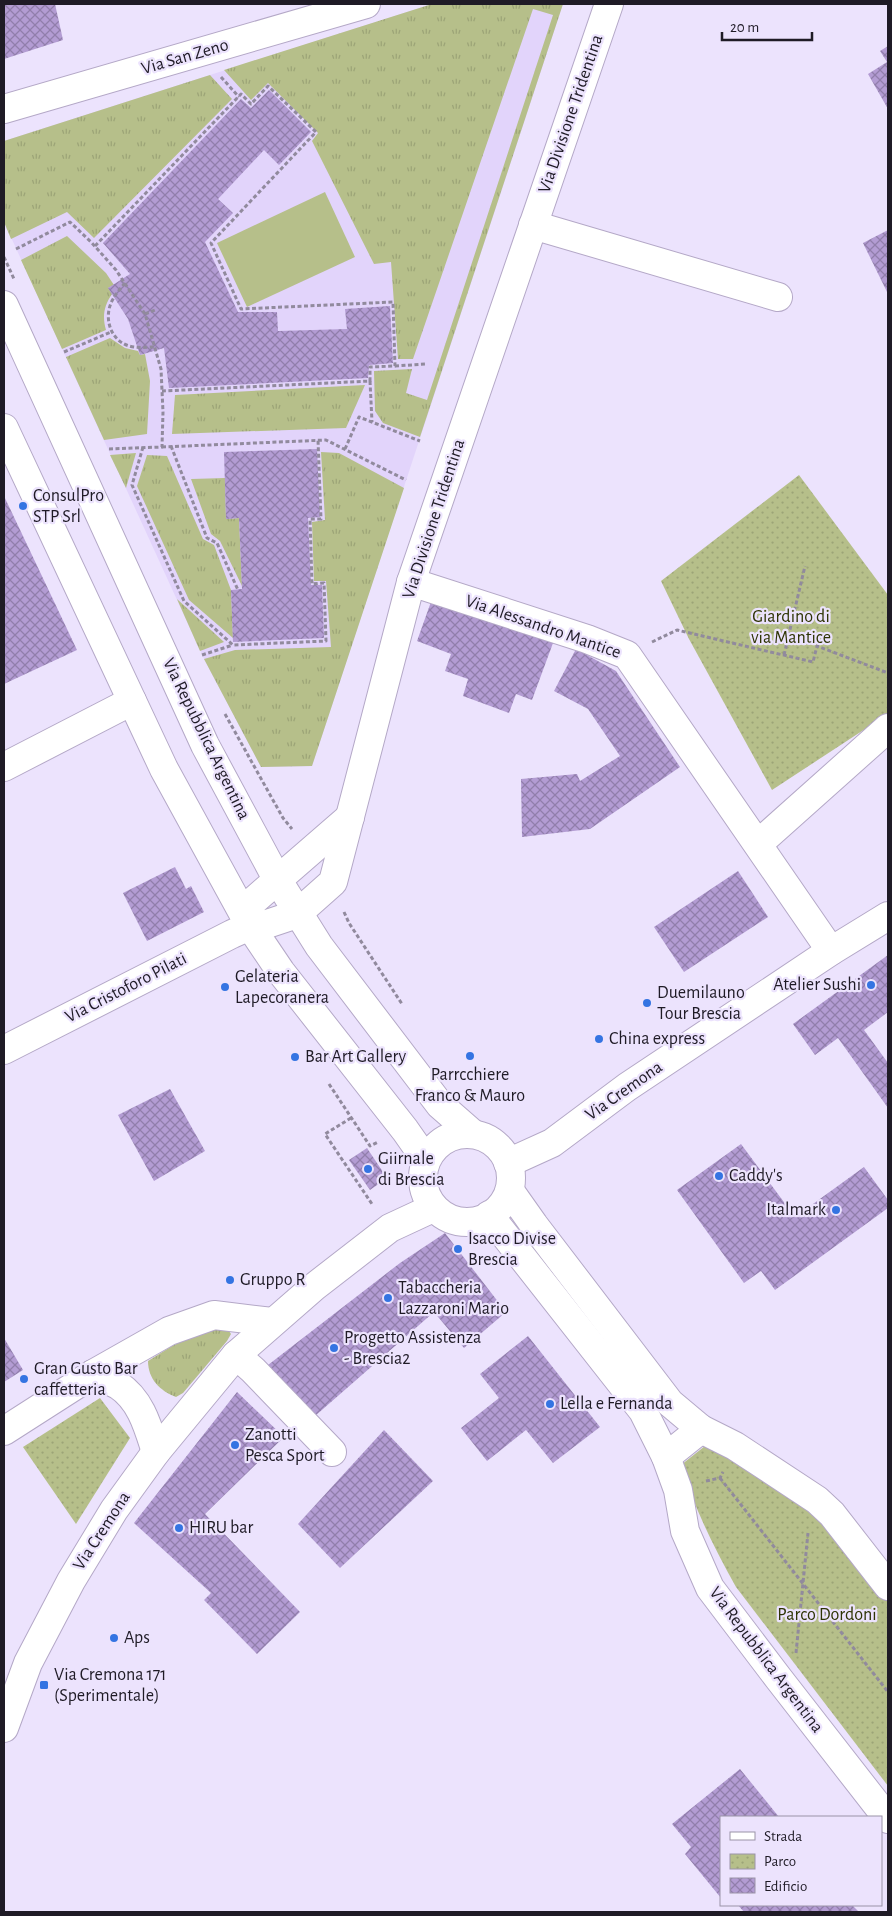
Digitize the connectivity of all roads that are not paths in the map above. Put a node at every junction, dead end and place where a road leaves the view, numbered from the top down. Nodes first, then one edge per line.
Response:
1 (366, 4) edge
2 (609, 4) edge
3 (4, 109) edge
4 (533, 224) junction
5 (10, 294) edge
6 (778, 297) dead end
7 (4, 428) edge
8 (411, 582) junction
9 (132, 701) junction
10 (888, 728) edge
11 (4, 767) edge
12 (350, 817) junction
13 (758, 844) junction
14 (277, 879) junction
15 (298, 914) junction
16 (888, 916) edge
17 (250, 926) junction
18 (831, 951) junction
19 (4, 1050) edge
20 (472, 1134) junction
21 (426, 1160) junction
22 (508, 1163) junction
23 (510, 1191) junction
24 (433, 1208) junction
25 (489, 1215) junction
26 (272, 1322) junction
27 (236, 1355) junction
28 (93, 1374) junction
29 (701, 1428) junction
30 (4, 1431) edge
31 (156, 1452) junction
32 (332, 1452) dead end
33 (666, 1457) junction
34 (888, 1586) edge
35 (4, 1728) edge
36 (888, 1819) edge

1 - 3 street, Via San Zeno
2 - 4 street, Via Divisione Tridentina
4 - 6 street
4 - 8 street, Via Divisione Tridentina
5 - 14 street, Via Repubblica Argentina
7 - 9 street
8 - 12 street, Via Divisione Tridentina
8 - 13 street, Via Alessandro Mantice
9 - 11 street
9 - 17 street
10 - 13 street
12 - 14 street
12 - 15 street, Via Divisione Tridentina
13 - 18 street, Via Alessandro Mantice
14 - 15 street, Via Repubblica Argentina
14 - 17 street
15 - 17 street
15 - 20 street, Via Repubblica Argentina
16 - 18 street, Via Cremona
17 - 19 street, Via Cristoforo Pilati
17 - 21 street
18 - 22 street, Via Cremona
20 - 21 street
20 - 22 street, Via Repubblica Argentina
21 - 24 street
22 - 23 street
23 - 25 street
23 - 29 street
24 - 25 street
24 - 26 street, Via Cremona
25 - 33 street, Via Repubblica Argentina
26 - 27 street, Via Cremona
26 - 28 street
27 - 31 street, Via Cremona
27 - 32 street
28 - 30 street
28 - 31 street
29 - 33 street
29 - 34 street
31 - 35 street, Via Cremona
33 - 36 street, Via Repubblica Argentina

